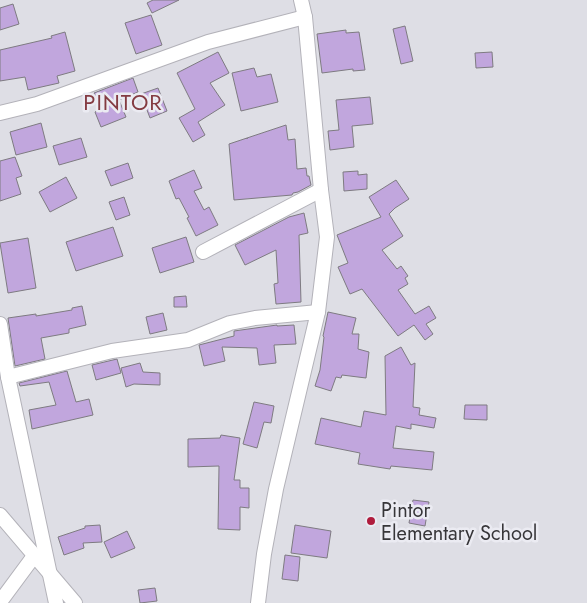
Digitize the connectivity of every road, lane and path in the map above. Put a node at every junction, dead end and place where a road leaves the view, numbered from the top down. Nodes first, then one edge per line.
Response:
1 (301, 0) edge
2 (305, 17) junction
3 (0, 113) edge
4 (321, 190) junction
5 (203, 252) dead end
6 (318, 312) junction
7 (0, 324) edge
8 (8, 377) junction
9 (0, 515) edge
10 (34, 556) junction
11 (50, 574) junction
12 (0, 602) edge
13 (56, 603) edge
14 (75, 603) edge
15 (258, 603) edge

1 - 2 street
2 - 3 street
2 - 4 street
4 - 5 street
4 - 6 street
6 - 8 street
6 - 15 street
7 - 8 street
8 - 11 street
9 - 10 street
10 - 11 street
10 - 12 street
11 - 13 street
11 - 14 street

